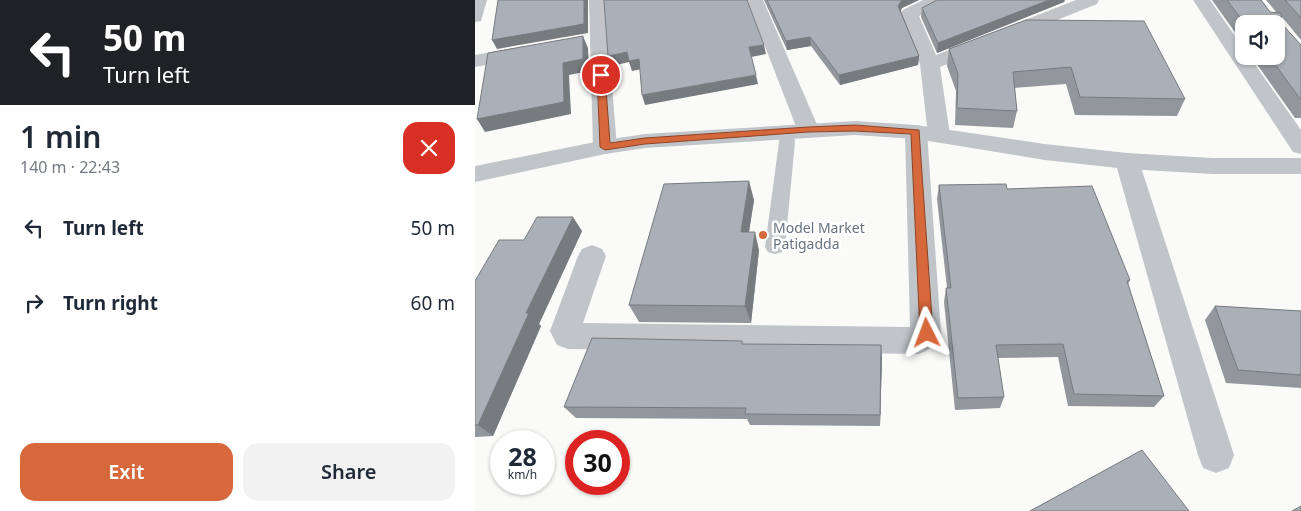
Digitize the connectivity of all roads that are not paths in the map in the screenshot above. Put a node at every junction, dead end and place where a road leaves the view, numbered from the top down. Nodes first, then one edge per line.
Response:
1 (479, 0) edge
2 (597, 0) edge
3 (755, 0) edge
4 (897, 0) edge
5 (936, 0) edge
6 (1091, 0) edge
7 (1201, 0) edge
8 (909, 14) junction
9 (475, 18) edge
10 (542, 49) edge
11 (475, 61) edge
12 (930, 64) junction
13 (797, 130) junction
14 (927, 134) junction
15 (605, 147) junction
16 (1301, 147) edge
17 (1127, 161) junction
18 (1301, 166) edge
19 (475, 174) edge
20 (775, 247) dead end
21 (592, 256) dead end
22 (1216, 455) dead end

1 - 9 street
2 - 15 street
3 - 13 street
4 - 8 street
5 - 8 street
6 - 12 street
7 - 16 street
8 - 12 street
10 - 11 street
12 - 14 street
13 - 14 street
13 - 15 street
13 - 20 lane
14 - 17 street
14 - 21 street
15 - 19 street
17 - 18 street
17 - 22 street

